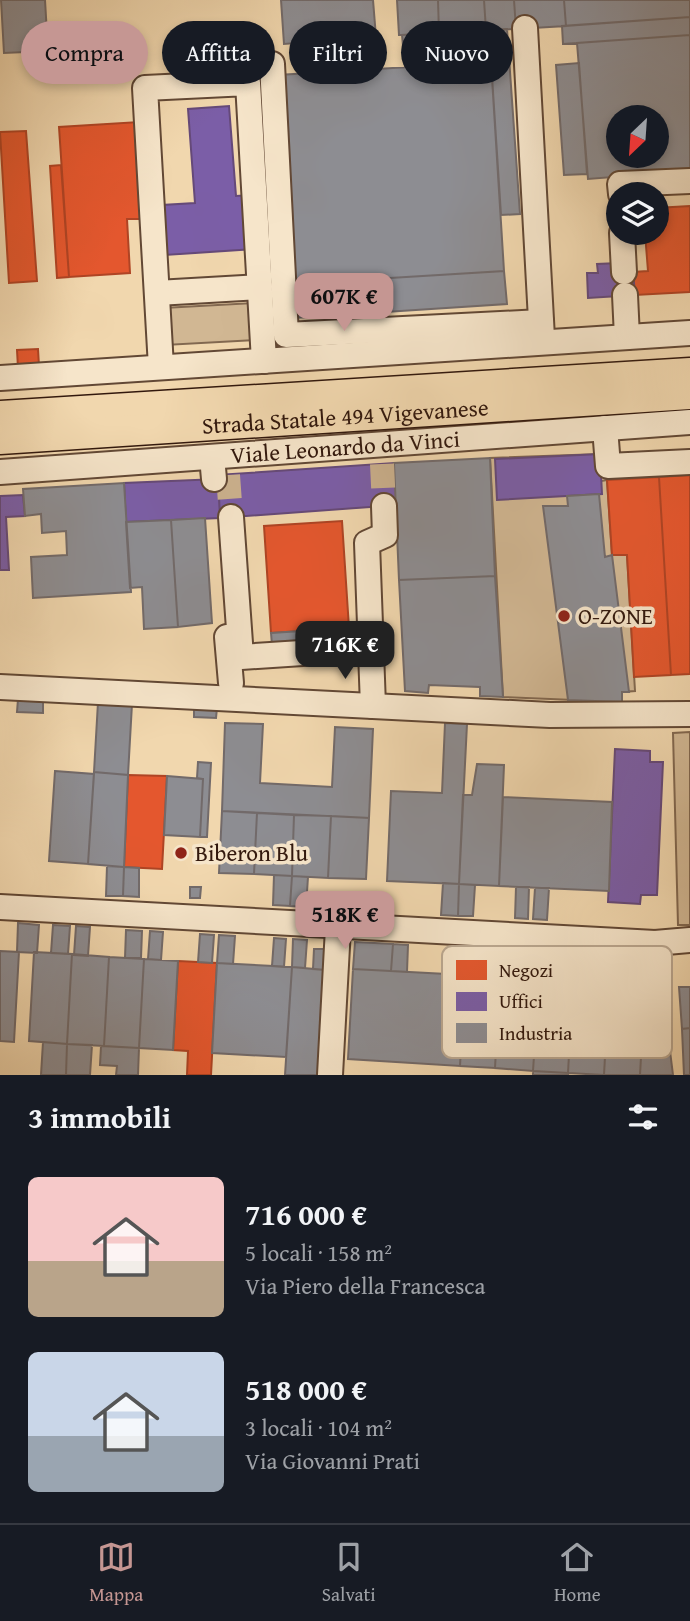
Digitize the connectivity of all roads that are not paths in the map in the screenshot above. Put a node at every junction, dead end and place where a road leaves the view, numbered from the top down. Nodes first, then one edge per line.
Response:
1 (525, 28) dead end
2 (272, 84) edge
3 (690, 181) edge
4 (667, 182) edge
5 (623, 245) edge
6 (260, 287) junction
7 (157, 293) junction
8 (542, 332) junction
9 (690, 333) edge
10 (627, 337) junction
11 (279, 352) junction
12 (161, 367) junction
13 (690, 373) edge
14 (0, 378) edge
15 (690, 394) edge
16 (0, 416) edge
17 (690, 422) edge
18 (606, 428) junction
19 (0, 439) edge
20 (690, 462) edge
21 (0, 472) edge
22 (384, 506) tunnel mouth
23 (348, 650) dead end
24 (231, 682) dead end
25 (0, 687) edge
26 (373, 706) junction
27 (690, 714) edge
28 (0, 907) edge
29 (338, 928) junction
30 (690, 940) edge
31 (330, 1075) edge

1 - 8 street
2 - 11 street
3 - 4 street
5 - 10 street
6 - 7 street
6 - 7 street
6 - 11 street
7 - 12 street
8 - 10 street
8 - 11 street
9 - 10 street
11 - 12 street
12 - 14 street
13 - 16 main road, Strada Statale 494 Vigevanese
15 - 19 main road, Strada Statale 494 Vigevanese
17 - 18 street, Viale Leonardo da Vinci
18 - 20 street
18 - 21 street, Viale Leonardo da Vinci
22 - 26 street
23 - 24 street
25 - 26 street
26 - 27 street
28 - 29 street
29 - 30 street
29 - 31 street

